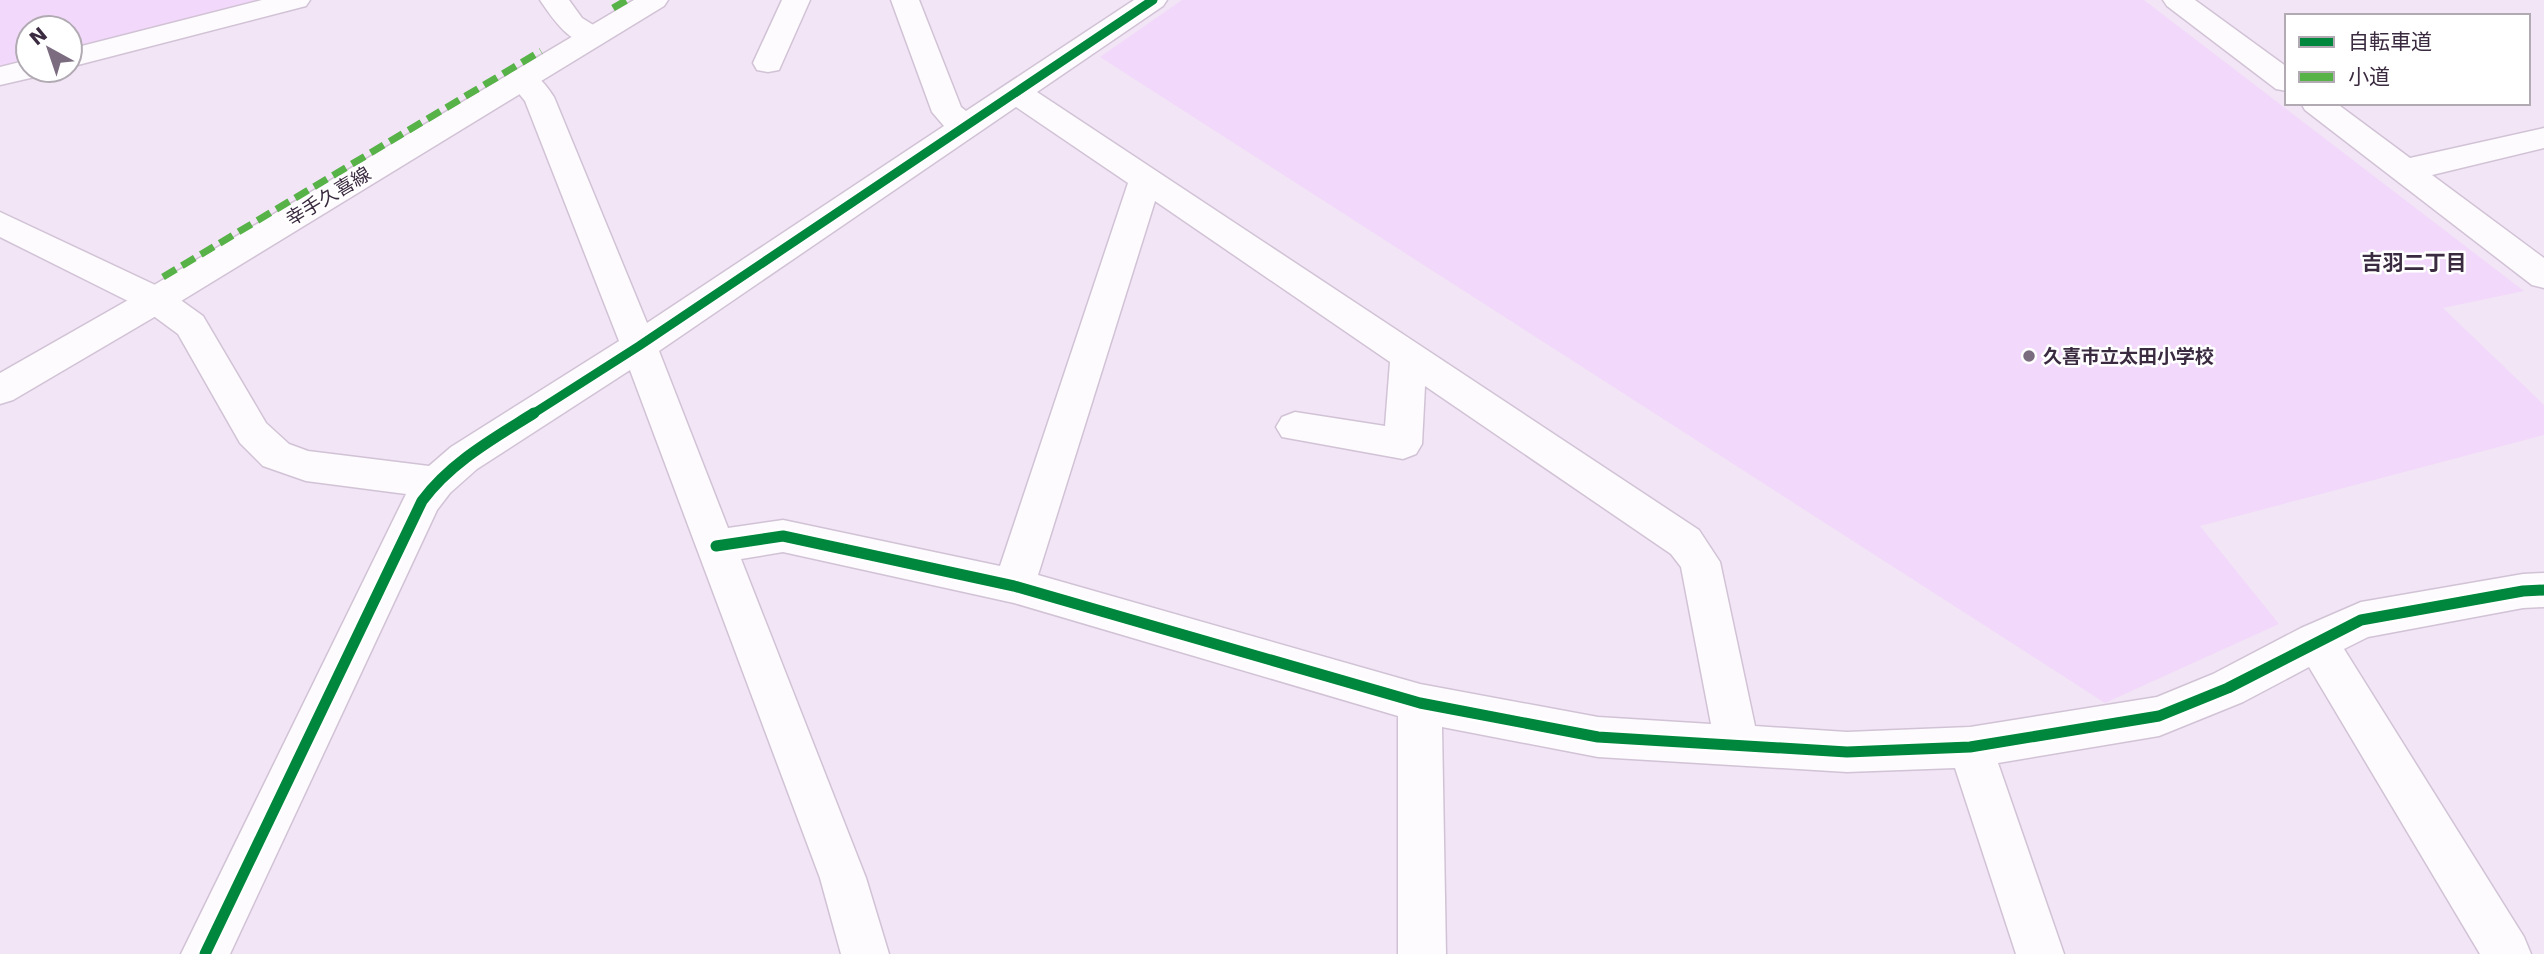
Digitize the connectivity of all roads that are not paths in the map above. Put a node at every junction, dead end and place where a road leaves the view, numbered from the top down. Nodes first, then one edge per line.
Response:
1 (296, 0) edge
2 (554, 0) edge
3 (654, 0) edge
4 (796, 0) edge
5 (905, 0) edge
6 (1153, 0) edge
7 (2177, 0) edge
8 (593, 37) junction
9 (84, 54) edge
10 (768, 63) dead end
11 (522, 79) junction
12 (2285, 81) edge
13 (1017, 93) junction
14 (2319, 105) edge
15 (966, 127) junction
16 (2544, 138) edge
17 (2406, 170) junction
18 (1146, 179) junction
19 (0, 223) edge
20 (2544, 276) edge
21 (156, 300) junction
22 (639, 346) junction
23 (1408, 358) junction
24 (0, 390) edge
25 (1295, 427) dead end
26 (436, 482) junction
27 (716, 546) junction
28 (1014, 586) junction
29 (2544, 590) edge
30 (2316, 641) junction
31 (1420, 703) junction
32 (1737, 746) junction
33 (1970, 747) junction
34 (205, 954) edge
35 (865, 954) edge
36 (1422, 954) edge
37 (2040, 954) edge
38 (2507, 954) edge

1 - 9 street
2 - 8 street
3 - 8 street, 幸手久喜線
4 - 10 street
5 - 15 street
6 - 13 street
7 - 12 street
8 - 11 street, 幸手久喜線
11 - 21 street, 幸手久喜線
11 - 22 street
13 - 15 street
13 - 18 street
14 - 17 street
15 - 22 street
16 - 17 street
17 - 20 street
18 - 23 street
18 - 28 street
19 - 21 street
21 - 24 street, 幸手久喜線
21 - 26 street
22 - 26 street
22 - 27 street
23 - 25 street
23 - 32 street
26 - 34 street
27 - 28 street
27 - 35 street
28 - 31 street
29 - 30 street
30 - 33 street
30 - 38 street
31 - 32 street
31 - 36 street
32 - 33 street
33 - 37 street

